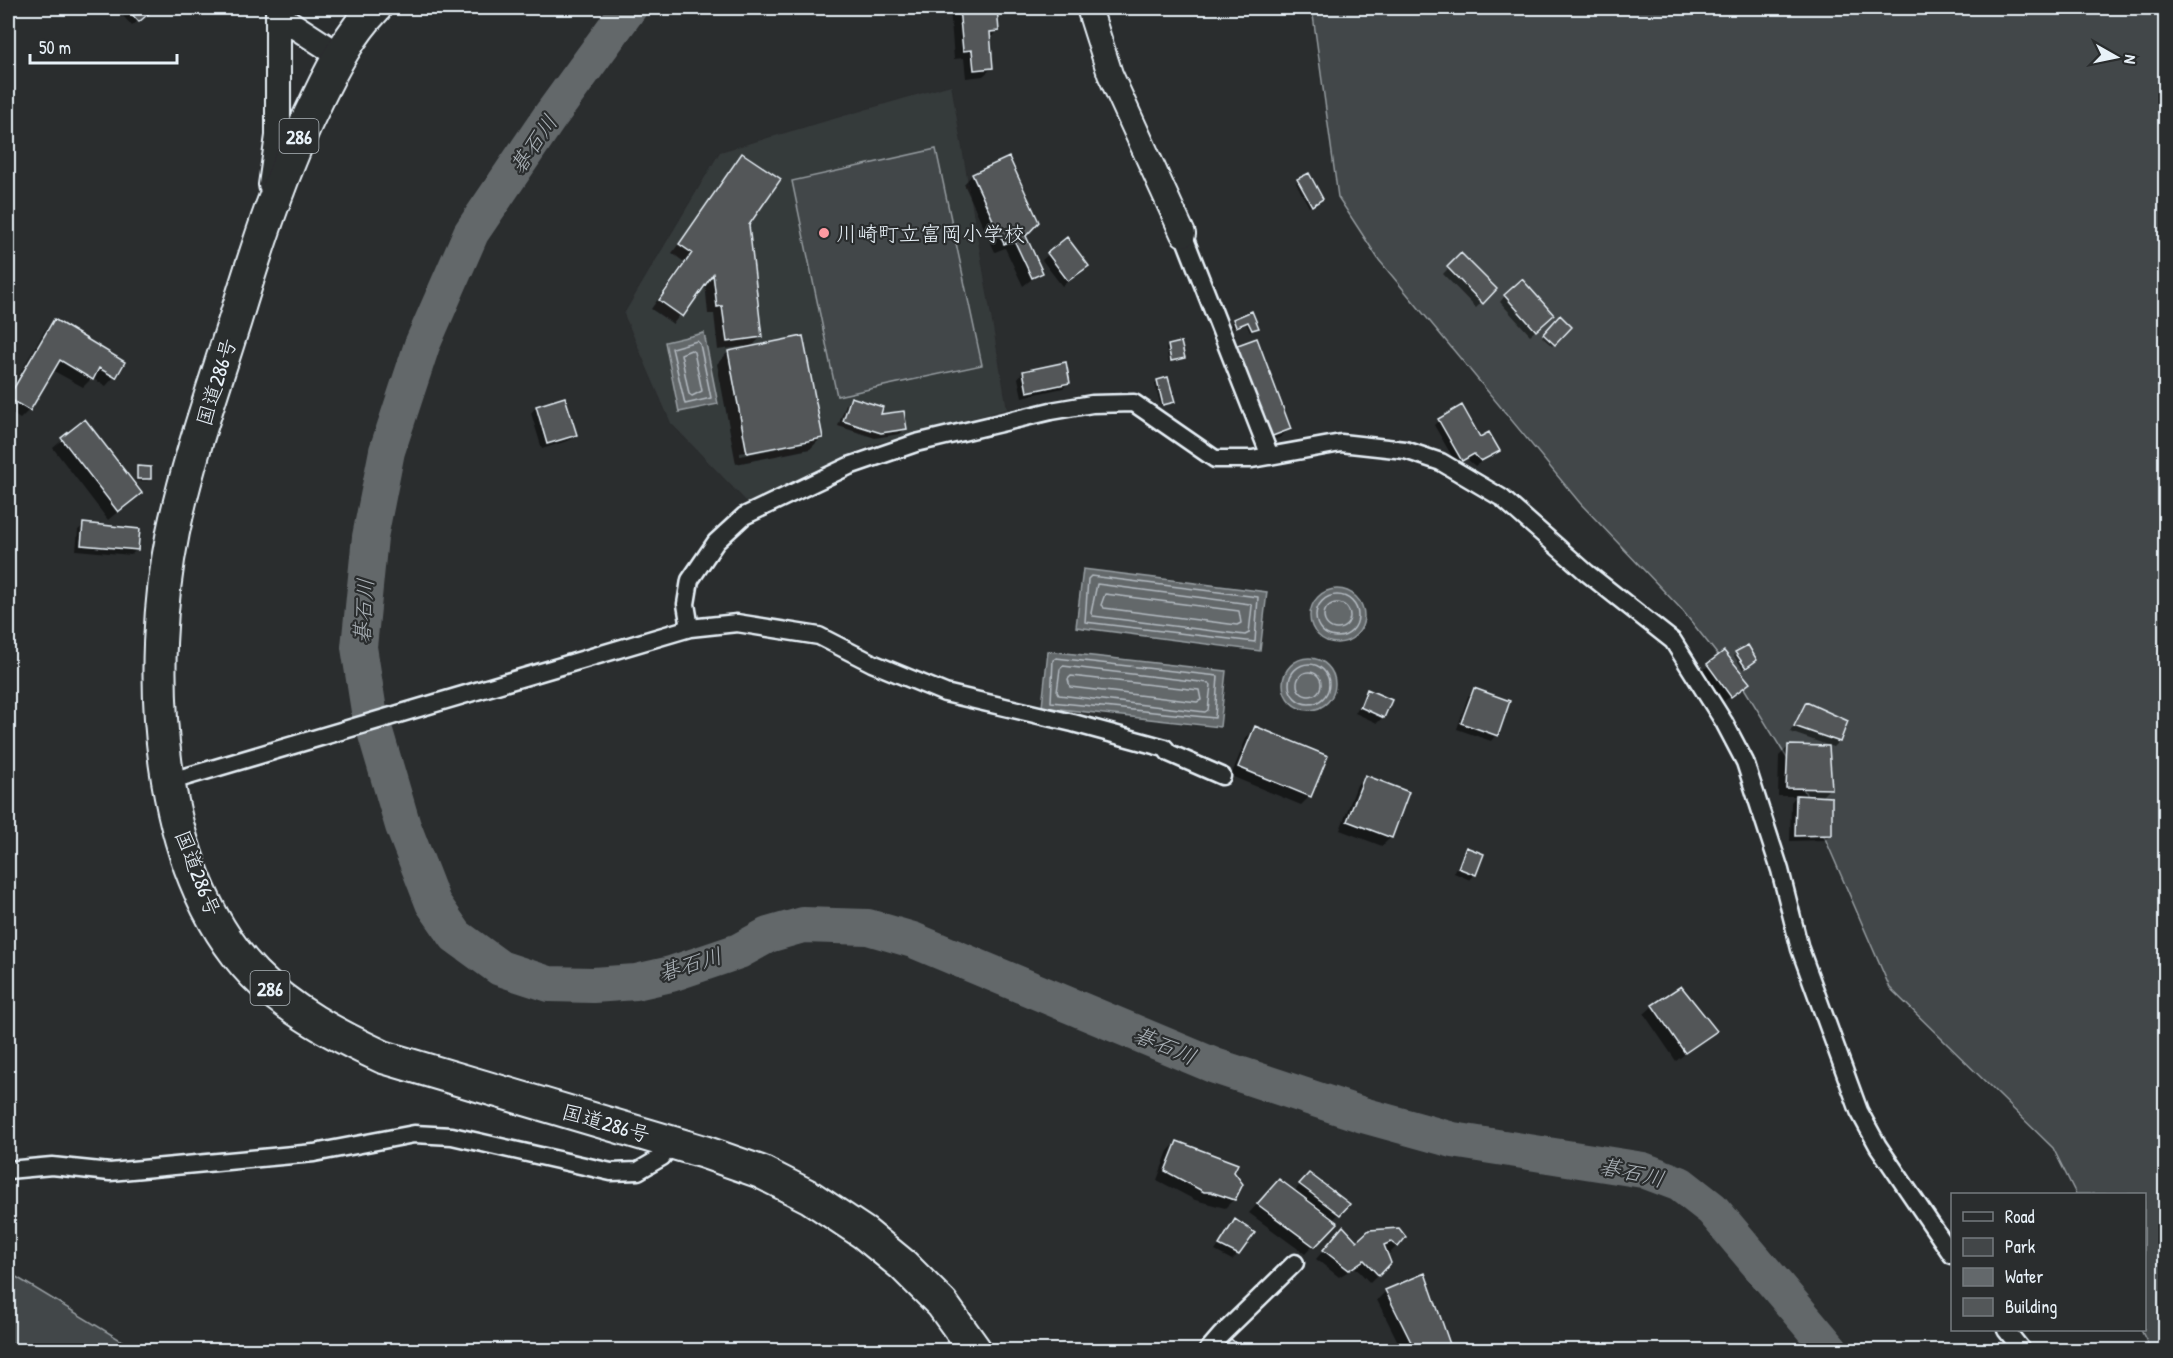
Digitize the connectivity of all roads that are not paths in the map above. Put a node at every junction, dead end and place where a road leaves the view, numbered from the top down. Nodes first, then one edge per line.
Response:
1 (375, 8) edge
2 (1089, 8) edge
3 (279, 12) edge
4 (339, 55) junction
5 (266, 220) junction
6 (1183, 234) joint
7 (1270, 456) junction
8 (690, 628) junction
9 (1222, 776) dead end
10 (168, 782) junction
11 (673, 1142) junction
12 (8, 1170) edge
13 (1951, 1252) edge
14 (1295, 1263) dead end
15 (2008, 1331) edge
16 (975, 1350) edge
17 (1208, 1350) edge
18 (2022, 1350) edge

1 - 4 highway, 国道286号 / 286
2 - 6 main road
3 - 4 main road
3 - 5 main road
4 - 5 highway, 国道286号 / 286
5 - 10 highway, 国道286号 / 286
6 - 7 street
7 - 8 street
7 - 13 street
8 - 9 street
8 - 10 street
10 - 11 highway, 国道286号 / 286
11 - 12 street
11 - 16 highway, 国道286号 / 286
14 - 17 street
15 - 18 street

